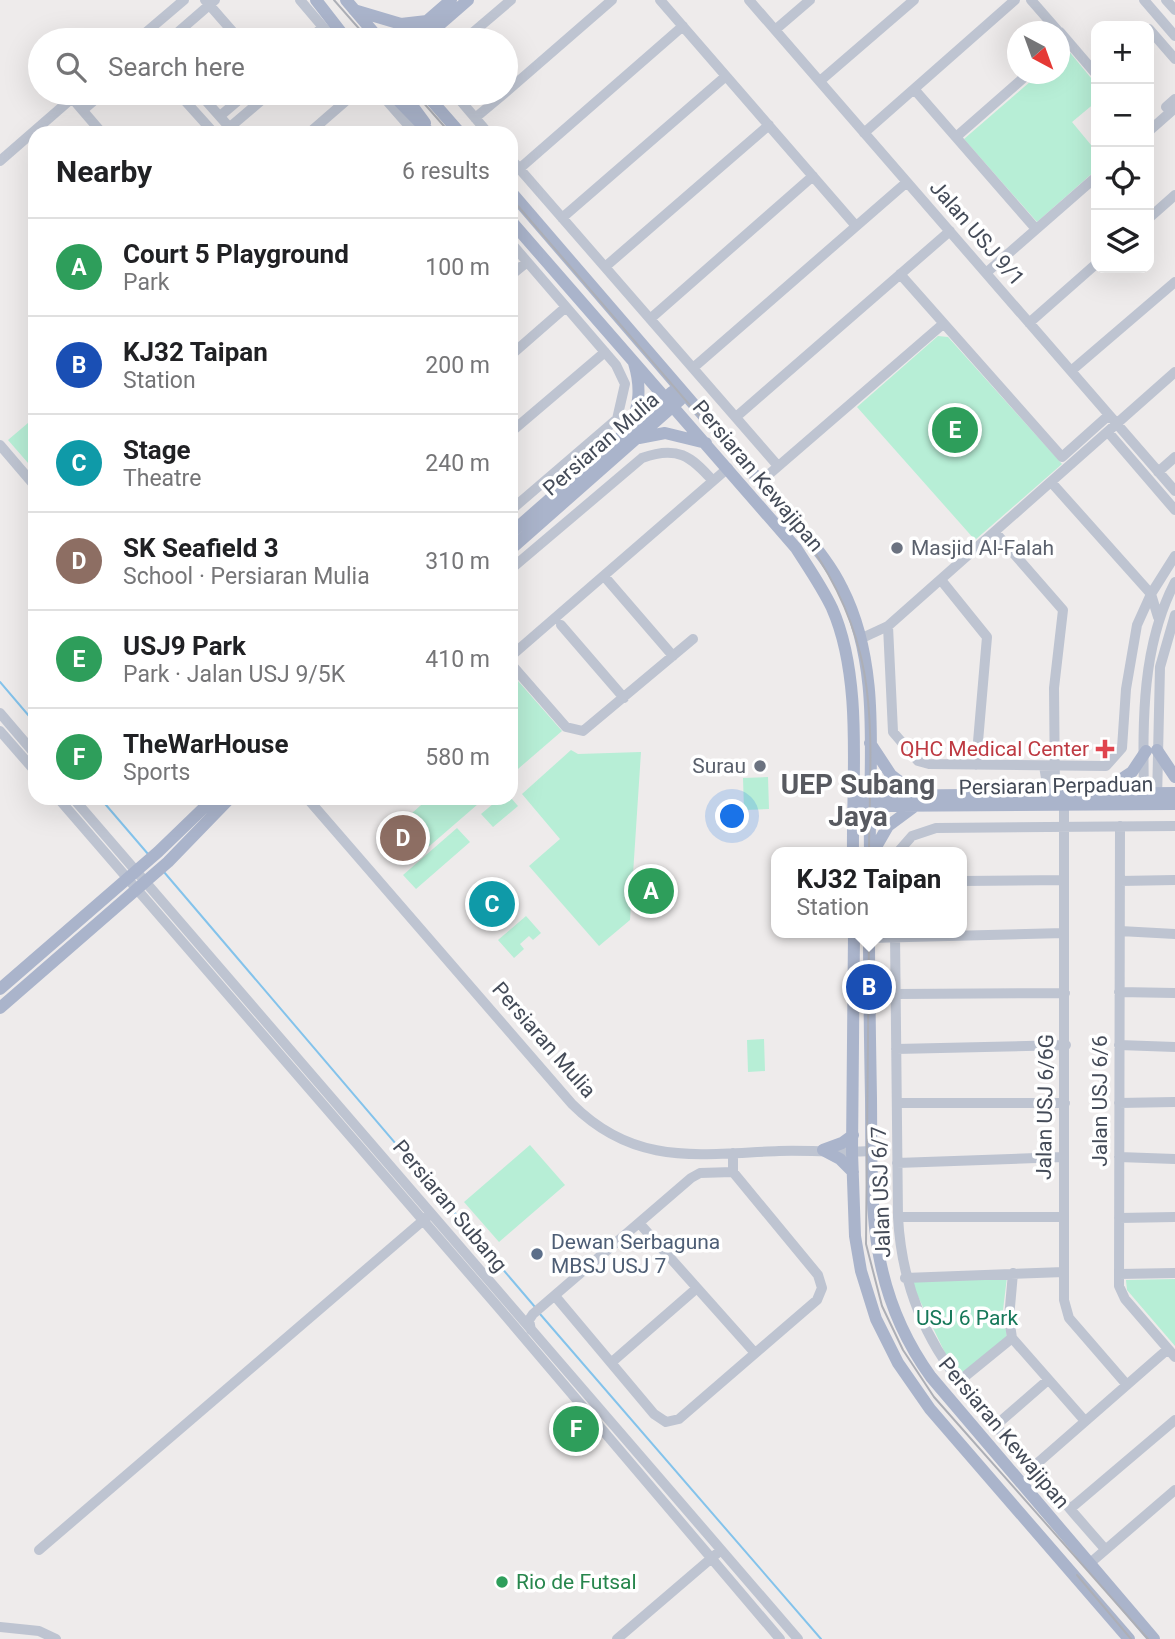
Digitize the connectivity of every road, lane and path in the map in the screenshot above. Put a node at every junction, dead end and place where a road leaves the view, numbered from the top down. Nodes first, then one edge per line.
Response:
1 (184, 0) edge
2 (300, 0) edge
3 (316, 0) edge
4 (450, 0) edge
5 (468, 0) edge
6 (511, 0) edge
7 (612, 0) edge
8 (660, 0) edge
9 (749, 0) edge
10 (810, 0) edge
11 (914, 0) edge
12 (1015, 0) edge
13 (1031, 0) edge
14 (1144, 0) edge
15 (1166, 0) edge
16 (210, 2) edge
17 (350, 5) edge
18 (1175, 10) edge
19 (1157, 15) junction
20 (1048, 21) edge
21 (1152, 21) edge
22 (432, 24) junction
23 (328, 25) junction
24 (683, 26) junction
25 (158, 28) edge
26 (182, 28) edge
27 (231, 28) edge
28 (324, 28) edge
29 (329, 28) edge
30 (332, 28) edge
31 (333, 28) edge
32 (370, 28) edge
33 (425, 28) edge
34 (430, 28) edge
35 (433, 28) edge
36 (478, 28) edge
37 (775, 30) junction
38 (1154, 36) edge
39 (1175, 36) edge
40 (1070, 47) edge
41 (1175, 59) edge
42 (1091, 69) edge
43 (726, 76) junction
44 (518, 81) edge
45 (820, 81) junction
46 (1017, 84) edge
47 (914, 89) junction
48 (1175, 99) edge
49 (64, 105) edge
50 (80, 105) edge
51 (89, 105) edge
52 (189, 105) edge
53 (210, 105) edge
54 (233, 105) edge
55 (256, 105) edge
56 (341, 105) edge
57 (389, 105) edge
58 (403, 105) edge
59 (414, 105) edge
60 (435, 105) edge
61 (437, 105) edge
62 (464, 105) edge
63 (490, 105) edge
64 (1170, 107) edge
65 (438, 108) junction
66 (83, 110) junction
67 (220, 116) junction
68 (475, 118) junction
69 (769, 125) junction
70 (1154, 125) edge
71 (40, 126) edge
72 (96, 126) edge
73 (208, 126) edge
74 (225, 126) edge
75 (232, 126) edge
76 (317, 126) edge
77 (404, 126) edge
78 (423, 126) edge
79 (426, 126) edge
80 (454, 126) edge
81 (482, 126) edge
82 (864, 132) junction
83 (28, 136) edge
84 (956, 137) junction
85 (0, 161) edge
86 (519, 169) joint
87 (813, 176) junction
88 (1091, 181) edge
89 (907, 182) junction
90 (1175, 195) edge
91 (518, 200) edge
92 (1154, 214) edge
93 (562, 218) junction
94 (856, 226) junction
95 (518, 229) edge
96 (1036, 229) junction
97 (950, 231) junction
98 (518, 251) edge
99 (527, 262) junction
100 (606, 267) junction
101 (1091, 268) edge
102 (518, 269) edge
103 (986, 273) junction
104 (900, 274) junction
105 (1175, 282) edge
106 (604, 301) junction
107 (566, 307) junction
108 (650, 319) junction
109 (1029, 323) junction
110 (943, 324) junction
111 (518, 349) edge
112 (605, 352) junction
113 (633, 359) junction
114 (693, 368) junction
115 (1071, 371) junction
116 (1175, 372) edge
117 (681, 391) junction
118 (670, 401) junction
119 (1109, 415) junction
120 (736, 417) junction
121 (1117, 424) junction
122 (518, 426) edge
123 (1108, 432) junction
124 (631, 435) junction
125 (706, 443) junction
126 (0, 445) edge
127 (1175, 457) edge
128 (778, 466) junction
129 (728, 468) junction
130 (750, 471) junction
131 (1158, 472) junction
132 (28, 478) edge
133 (713, 481) junction
134 (760, 482) junction
135 (1051, 482) junction
136 (1175, 491) edge
137 (518, 504) edge
138 (1175, 510) edge
139 (518, 527) edge
140 (995, 532) junction
141 (518, 541) edge
142 (1175, 556) edge
143 (518, 563) edge
144 (604, 576) junction
145 (941, 580) junction
146 (1175, 582) edge
147 (1169, 593) junction
148 (1151, 594) junction
149 (1175, 615) edge
150 (1158, 620) junction
151 (561, 625) dead end
152 (888, 626) junction
153 (1171, 631) edge
154 (692, 639) dead end
155 (860, 639) junction
156 (518, 650) edge
157 (673, 656) junction
158 (518, 672) edge
159 (624, 698) junction
160 (0, 713) edge
161 (0, 731) edge
162 (869, 739) junction
163 (28, 746) edge
164 (1151, 751) junction
165 (28, 763) edge
166 (976, 765) junction
167 (1049, 766) junction
168 (1175, 777) edge
169 (1037, 793) junction
170 (1055, 793) junction
171 (1175, 793) edge
172 (1099, 794) junction
173 (1151, 799) junction
174 (852, 801) junction
175 (869, 801) junction
176 (916, 801) junction
177 (1175, 804) edge
178 (65, 805) edge
179 (79, 805) edge
180 (207, 805) edge
181 (223, 805) edge
182 (313, 805) edge
183 (1064, 807) junction
184 (1064, 825) junction
185 (1120, 825) junction
186 (1175, 826) edge
187 (853, 847) edge
188 (872, 847) edge
189 (875, 847) edge
190 (902, 847) edge
191 (136, 872) junction
192 (1064, 880) junction
193 (1175, 880) edge
194 (967, 881) edge
195 (1119, 881) junction
196 (145, 882) junction
197 (1119, 931) junction
198 (1064, 933) junction
199 (967, 934) edge
200 (1175, 934) edge
201 (854, 938) edge
202 (869, 938) edge
203 (895, 938) edge
204 (0, 989) edge
205 (1119, 992) junction
206 (1065, 993) junction
207 (1175, 993) edge
208 (896, 994) junction
209 (0, 1008) edge
210 (1066, 1045) junction
211 (1119, 1045) junction
212 (1175, 1047) edge
213 (896, 1049) junction
214 (897, 1102) junction
215 (1175, 1102) edge
216 (1065, 1103) junction
217 (1119, 1103) junction
218 (853, 1135) junction
219 (822, 1150) junction
220 (872, 1151) junction
221 (852, 1152) junction
222 (733, 1153) junction
223 (1064, 1157) junction
224 (1119, 1157) junction
225 (1175, 1159) edge
226 (897, 1163) junction
227 (733, 1172) junction
228 (853, 1172) junction
229 (427, 1217) junction
230 (898, 1217) junction
231 (1064, 1217) junction
232 (1175, 1217) edge
233 (1119, 1218) junction
234 (640, 1224) junction
235 (1063, 1272) junction
236 (1013, 1273) junction
237 (1175, 1273) edge
238 (1119, 1274) junction
239 (905, 1278) junction
240 (697, 1288) junction
241 (551, 1300) junction
242 (511, 1307) junction
243 (533, 1314) junction
244 (531, 1331) junction
245 (1012, 1338) junction
246 (755, 1353) junction
247 (1171, 1353) edge
248 (612, 1363) junction
249 (1048, 1380) junction
250 (957, 1382) junction
251 (1127, 1385) junction
252 (1175, 1420) edge
253 (1085, 1421) junction
254 (995, 1426) junction
255 (1033, 1466) junction
256 (1175, 1490) edge
257 (1070, 1509) junction
258 (1105, 1549) junction
259 (39, 1550) dead end
260 (721, 1550) junction
261 (710, 1559) junction
262 (1089, 1564) junction
263 (0, 1626) edge
264 (56, 1639) edge
265 (617, 1639) edge
266 (780, 1639) edge
267 (798, 1639) edge
268 (1129, 1639) edge
269 (1154, 1639) edge

1 - 25 street
2 - 23 street
3 - 23 main road
4 - 22 main road
5 - 22 main road
6 - 36 street
7 - 44 street
8 - 24 street
9 - 37 street, Jalan USJ 9/1
10 - 37 street
11 - 45 street
12 - 47 street
13 - 20 street
14 - 19 street
15 - 18 street
16 - 26 street
16 - 27 street
17 - 22 main road
17 - 32 main road
19 - 21 street
19 - 39 street
22 - 33 main road
22 - 34 main road
22 - 35 main road
23 - 28 street
23 - 29 street
23 - 30 main road
23 - 31 main road
24 - 43 street
24 - 86 street
37 - 45 street, Jalan USJ 9/1
38 - 41 street
40 - 42 street
43 - 69 street
43 - 93 street
45 - 82 street, Jalan USJ 9/1
46 - 84 street
47 - 82 street
47 - 84 street
48 - 64 street
49 - 71 street
50 - 66 street
51 - 66 street
52 - 73 street
53 - 67 street
54 - 67 street
55 - 75 street
56 - 76 street
57 - 77 street
58 - 78 main road
59 - 79 main road
60 - 65 main road
61 - 65 main road
62 - 68 street
63 - 68 street
64 - 70 street
65 - 80 main road
66 - 72 street
67 - 74 street
68 - 81 street
69 - 87 street
69 - 100 street
82 - 89 street, Jalan USJ 9/1
83 - 85 street
84 - 96 street
86 - 93 street
87 - 94 street
87 - 108 street
88 - 96 street
89 - 94 street
89 - 97 street, Jalan USJ 9/1
90 - 92 street
91 - 106 main road, Persiaran Kewajipan
93 - 100 street
94 - 114 street
95 - 113 main road, Persiaran Kewajipan
96 - 103 street
97 - 103 street, Jalan USJ 9/1
97 - 104 street
98 - 99 street
99 - 102 street
99 - 107 street
100 - 108 street
101 - 109 street
103 - 109 street, Jalan USJ 9/1
104 - 110 street
104 - 120 street
105 - 115 street
106 - 117 main road, Persiaran Kewajipan
106 - 130 main road, Persiaran Kewajipan
107 - 111 street
107 - 112 street
108 - 114 street
109 - 115 street, Jalan USJ 9/1
110 - 119 street
110 - 128 street
112 - 122 street
112 - 137 street
113 - 118 main road, Persiaran Kewajipan
113 - 124 main road
114 - 120 street
115 - 119 street, Jalan USJ 9/1
116 - 121 street
117 - 118 main road, Persiaran Mulia
117 - 130 main road, Persiaran Kewajipan
118 - 124 main road, Persiaran Mulia
118 - 125 main road, Persiaran Kewajipan
119 - 121 street, Jalan USJ 9/1
120 - 128 street
121 - 123 street
121 - 131 street, Jalan USJ 9/1
123 - 135 street
123 - 138 street
124 - 125 main road
124 - 139 main road, Persiaran Mulia
124 - 141 main road, Persiaran Mulia
125 - 129 main road, Persiaran Kewajipan
126 - 132 street
127 - 131 street
128 - 134 street
129 - 133 street
129 - 174 main road, Persiaran Kewajipan
130 - 134 main road, Persiaran Kewajipan
131 - 136 street, Jalan USJ 9/1
133 - 143 street
133 - 144 street
134 - 155 main road, Persiaran Kewajipan
135 - 140 street
135 - 148 street
140 - 145 street
140 - 167 street
142 - 148 street
144 - 156 street
144 - 157 street
145 - 152 street
145 - 166 street
146 - 147 street
147 - 148 street
147 - 150 street
148 - 150 street
148 - 167 street
149 - 153 street
150 - 164 street
151 - 159 street
152 - 155 street
152 - 166 street
153 - 164 street
154 - 157 street
155 - 162 main road, Persiaran Kewajipan
157 - 159 street
158 - 159 street
160 - 163 street
161 - 165 street
162 - 175 main road, Persiaran Kewajipan
162 - 176 main road
164 - 168 main road
164 - 172 main road
164 - 173 street
166 - 167 street
167 - 169 street
167 - 170 street
169 - 170 main road, Persiaran Perpaduan
169 - 176 main road, Persiaran Perpaduan
170 - 172 main road, Persiaran Perpaduan
171 - 173 main road, Persiaran Perpaduan
172 - 173 main road, Persiaran Perpaduan
173 - 177 main road, Persiaran Perpaduan
173 - 183 main road, Persiaran Perpaduan
174 - 175 main road, Persiaran Perpaduan
174 - 187 main road, Persiaran Kewajipan
175 - 176 main road, Persiaran Perpaduan
175 - 188 main road, Persiaran Kewajipan
176 - 183 main road, Persiaran Perpaduan
176 - 189 main road
178 - 191 street, Persiaran Subang
179 - 191 street, Persiaran Subang
180 - 191 main road
181 - 196 main road
182 - 222 street, Persiaran Mulia
183 - 184 street, Jalan USJ 6/6G
184 - 185 street
184 - 190 street
184 - 192 street, Jalan USJ 6/6G
185 - 186 street
185 - 195 street, Jalan USJ 6/6
191 - 196 street, Persiaran Subang
191 - 204 main road
192 - 194 street
192 - 198 street, Jalan USJ 6/6G
193 - 195 street
195 - 197 street, Jalan USJ 6/6
196 - 209 main road
196 - 229 street, Persiaran Subang
197 - 200 street
197 - 205 street, Jalan USJ 6/6
198 - 199 street
198 - 206 street, Jalan USJ 6/6G
201 - 218 main road, Persiaran Kewajipan
202 - 220 main road, Persiaran Kewajipan
203 - 208 street, Jalan USJ 6/7
205 - 207 street
205 - 211 street, Jalan USJ 6/6
206 - 208 street
206 - 210 street, Jalan USJ 6/6G
208 - 213 street, Jalan USJ 6/7
210 - 213 street
210 - 216 street, Jalan USJ 6/6G
211 - 212 street
211 - 217 street, Jalan USJ 6/6
213 - 214 street, Jalan USJ 6/7
214 - 216 street
214 - 226 street, Jalan USJ 6/7
215 - 217 street
216 - 223 street, Jalan USJ 6/6G
217 - 224 street, Jalan USJ 6/6
218 - 219 main road
218 - 221 main road, Persiaran Kewajipan
219 - 221 street, Persiaran Mulia
219 - 222 street, Persiaran Mulia
219 - 228 main road
220 - 221 street, Persiaran Mulia
220 - 262 main road, Persiaran Kewajipan
221 - 228 main road, Persiaran Kewajipan
222 - 227 street
223 - 226 street
223 - 231 street, Jalan USJ 6/6G
224 - 225 street
224 - 233 street, Jalan USJ 6/6
226 - 230 street, Jalan USJ 6/7
227 - 234 street
227 - 246 street
228 - 268 main road, Persiaran Kewajipan
229 - 242 street, Persiaran Subang
229 - 259 street
229 - 261 street, Persiaran Subang
230 - 231 street
230 - 239 street, Jalan USJ 6/7
231 - 235 street, Jalan USJ 6/6G
232 - 233 street
233 - 238 street, Jalan USJ 6/6
234 - 240 street
234 - 241 street
235 - 236 street
235 - 251 street, Jalan USJ 6/6G
236 - 239 street
236 - 245 street
237 - 238 street
238 - 247 street, Jalan USJ 6/6
239 - 250 street, Jalan USJ 6/7
240 - 246 street
240 - 248 street
241 - 243 street
241 - 248 street
242 - 243 street
242 - 244 street, Persiaran Subang
243 - 244 street
244 - 260 street, Persiaran Subang
245 - 249 street
245 - 250 street
246 - 248 street
247 - 251 street
249 - 253 street
249 - 254 street
250 - 254 street, Jalan USJ 6/7
251 - 253 street
252 - 257 street
253 - 255 street
254 - 255 street, Jalan USJ 6/7
255 - 257 street, Jalan USJ 6/7
256 - 258 street
257 - 258 street, Jalan USJ 6/7
258 - 262 street
260 - 261 street
260 - 267 street, Persiaran Subang
261 - 265 street
261 - 266 street, Persiaran Subang
262 - 269 main road, Persiaran Kewajipan
263 - 264 street

